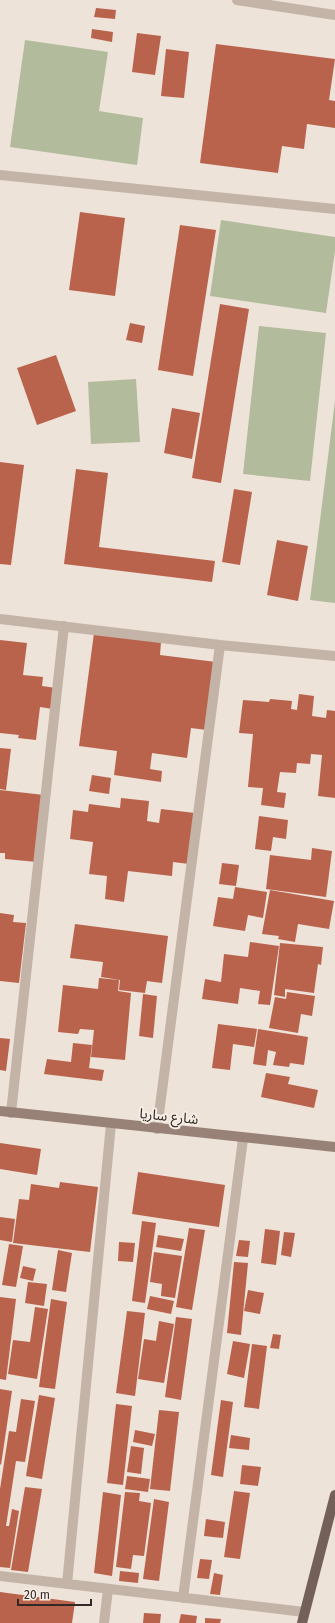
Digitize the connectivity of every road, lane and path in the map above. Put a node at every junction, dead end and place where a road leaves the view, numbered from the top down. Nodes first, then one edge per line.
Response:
1 (237, 0) edge
2 (335, 15) edge
3 (0, 175) edge
4 (335, 209) edge
5 (0, 618) edge
6 (64, 626) junction
7 (220, 645) junction
8 (335, 656) edge
9 (0, 1111) edge
10 (11, 1112) junction
11 (110, 1124) junction
12 (158, 1129) junction
13 (243, 1138) junction
14 (335, 1147) edge
15 (335, 1494) edge
16 (0, 1576) edge
17 (66, 1584) junction
18 (108, 1589) junction
19 (183, 1598) junction
20 (304, 1612) junction
21 (104, 1623) edge
22 (302, 1623) edge

1 - 2 street
3 - 4 street
5 - 6 street
6 - 7 street
6 - 10 street
7 - 8 street
7 - 12 street
9 - 10 street, شارع ساريا
10 - 11 street, شارع ساريا
11 - 12 street, شارع ساريا
11 - 17 street
12 - 13 street, شارع ساريا
13 - 14 street, شارع ساريا
13 - 19 street
15 - 20 main road
16 - 17 street
17 - 18 street
18 - 19 street
18 - 21 street
19 - 20 street
20 - 22 main road

